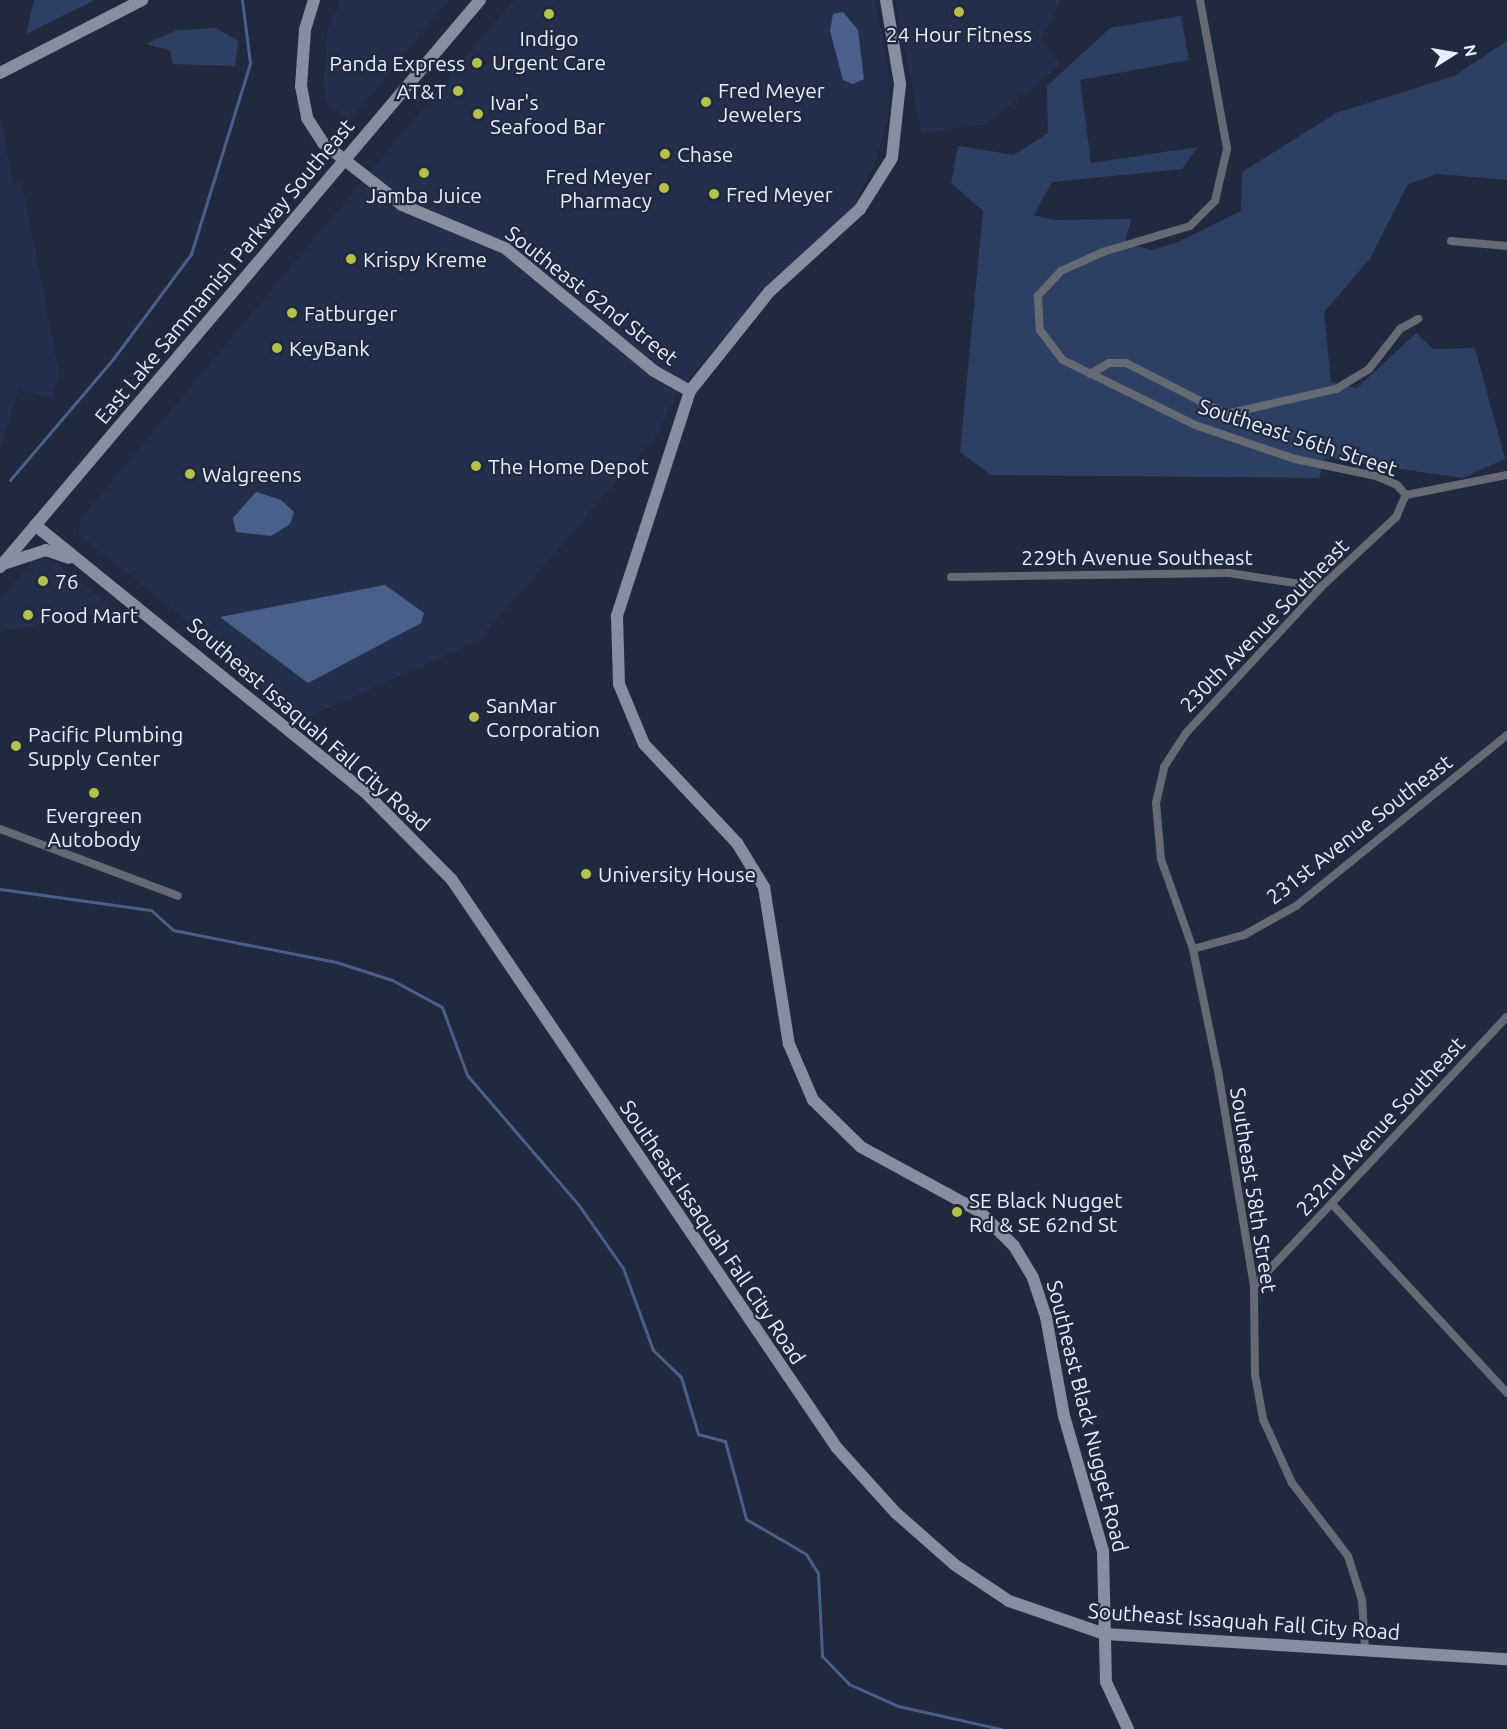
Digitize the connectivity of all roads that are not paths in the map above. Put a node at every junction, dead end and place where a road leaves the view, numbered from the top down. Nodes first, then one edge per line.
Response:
1 (142, 0) edge
2 (314, 0) edge
3 (480, 0) edge
4 (886, 0) edge
5 (1200, 0) edge
6 (0, 73) edge
7 (344, 160) junction
8 (1451, 241) dead end
9 (1507, 246) edge
10 (1418, 319) dead end
11 (1090, 374) junction
12 (690, 391) junction
13 (1507, 475) edge
14 (1406, 495) junction
15 (35, 525) junction
16 (1, 566) edge
17 (91, 570) junction
18 (951, 577) dead end
19 (1321, 587) junction
20 (1507, 735) edge
21 (1158, 787) joint
22 (0, 829) edge
23 (178, 896) dead end
24 (1193, 949) junction
25 (1507, 1017) edge
26 (1333, 1205) junction
27 (1254, 1286) junction
28 (1507, 1393) edge
29 (1105, 1634) junction
30 (1365, 1650) junction
31 (1507, 1659) edge
32 (1128, 1729) edge

1 - 6 main road
2 - 7 main road, Southeast 62nd Street
3 - 7 main road, East Lake Sammamish Parkway Southeast
4 - 12 main road, Southeast Black Nugget Road
5 - 11 street, Southeast 56th Street
7 - 12 main road, Southeast 62nd Street
7 - 15 main road, East Lake Sammamish Parkway Southeast
8 - 9 street
10 - 11 street
11 - 14 street, Southeast 56th Street
12 - 29 main road, Southeast Black Nugget Road
13 - 14 street
14 - 19 street, 230th Avenue Southeast
15 - 16 main road, East Lake Sammamish Parkway Southeast
15 - 17 main road, Southeast Issaquah Fall City Road
16 - 17 main road
17 - 29 main road, Southeast Issaquah Fall City Road
18 - 19 street, 229th Avenue Southeast
19 - 21 street, 230th Avenue Southeast
20 - 24 street, 231st Avenue Southeast
21 - 24 street, Southeast 58th Street
22 - 23 street
24 - 27 street, Southeast 58th Street
25 - 26 street, 232nd Avenue Southeast
26 - 27 street, 232nd Avenue Southeast
26 - 28 street
27 - 30 street, Southeast 58th Street
29 - 30 main road, Southeast Issaquah Fall City Road
29 - 32 main road, Southeast Black Nugget Road
30 - 31 main road, Southeast Issaquah Fall City Road

